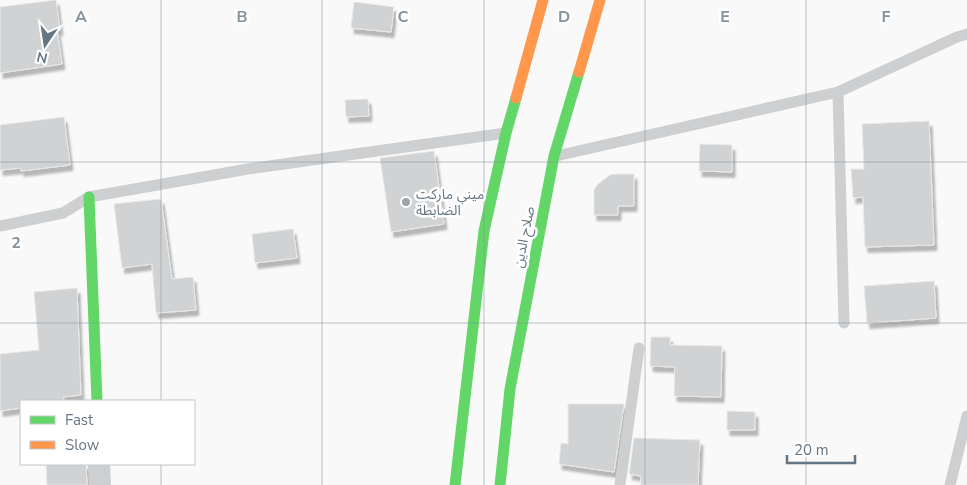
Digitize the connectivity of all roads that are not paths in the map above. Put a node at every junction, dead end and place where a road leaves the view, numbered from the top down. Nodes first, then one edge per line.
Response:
1 (543, 0) edge
2 (600, 0) edge
3 (967, 34) edge
4 (838, 92) junction
5 (506, 133) junction
6 (554, 156) junction
7 (89, 197) junction
8 (0, 226) edge
9 (844, 323) dead end
10 (639, 348) dead end
11 (97, 400) edge
12 (967, 416) edge
13 (99, 465) edge
14 (100, 485) edge
15 (456, 485) edge
16 (500, 485) edge
17 (620, 485) edge
18 (950, 485) edge

1 - 5 main road
2 - 6 main road, صلاح الدين
3 - 4 lane
4 - 6 lane
4 - 9 lane
5 - 7 lane
5 - 15 main road
6 - 16 main road, صلاح الدين
7 - 8 lane
7 - 11 main road
10 - 17 lane
12 - 18 lane
13 - 14 street

